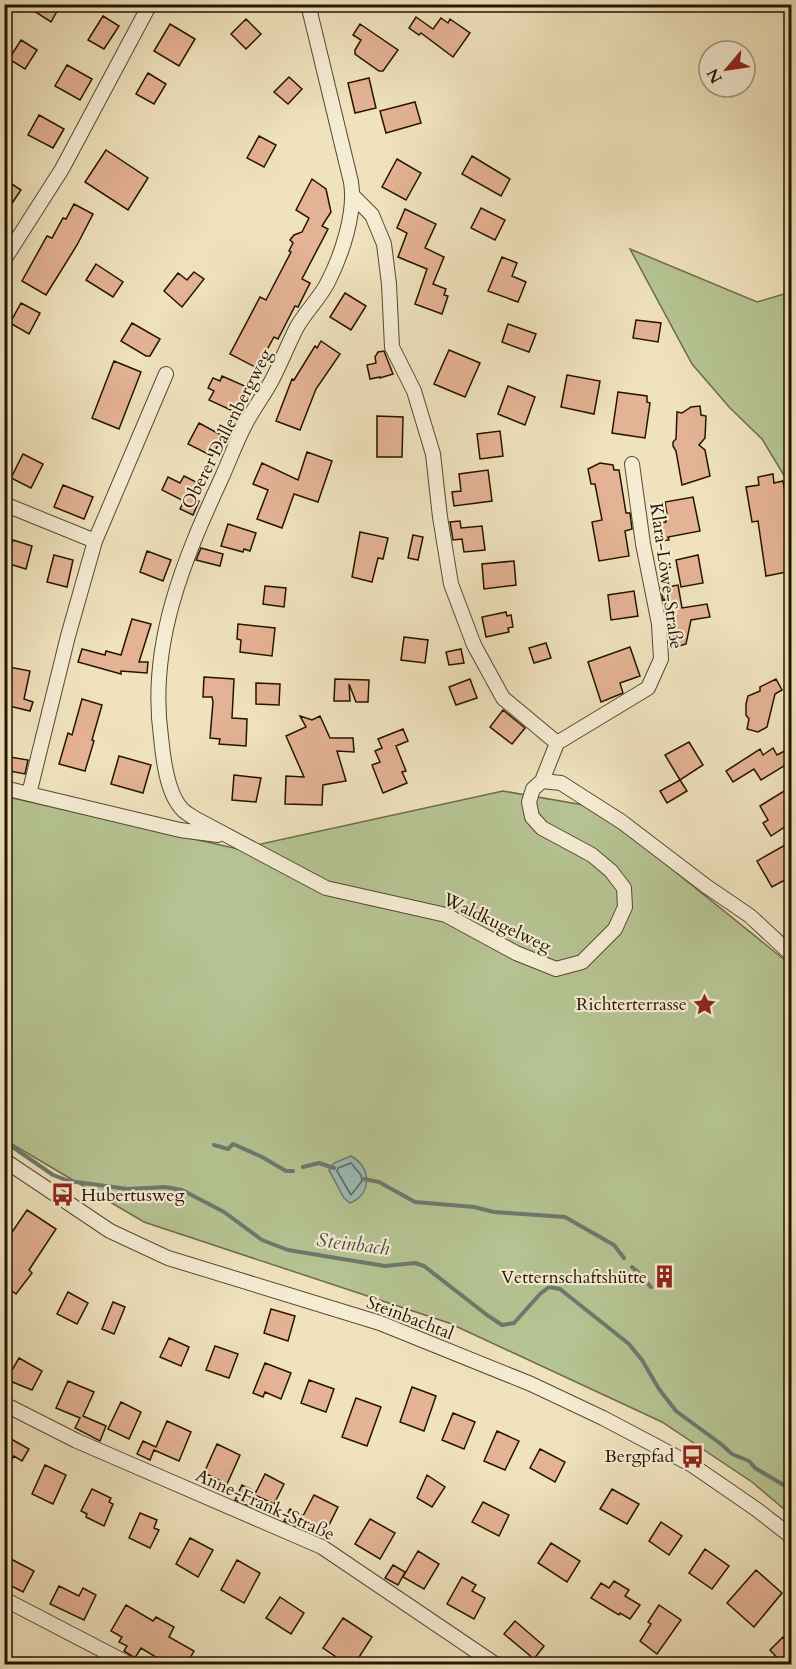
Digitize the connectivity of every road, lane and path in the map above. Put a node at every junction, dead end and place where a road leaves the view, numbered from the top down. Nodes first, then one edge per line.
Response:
1 (150, 4) edge
2 (308, 4) edge
3 (353, 196) junction
4 (4, 260) edge
5 (166, 374) dead end
6 (632, 464) dead end
7 (4, 504) edge
8 (95, 541) junction
9 (557, 743) junction
10 (542, 781) junction
11 (4, 788) edge
12 (29, 794) junction
13 (229, 836) junction
14 (792, 955) edge
15 (4, 1160) edge
16 (4, 1404) edge
17 (792, 1537) edge
18 (4, 1599) edge
19 (129, 1665) edge
20 (495, 1665) edge

1 - 4 street
2 - 3 street
3 - 9 street
3 - 13 street, Oberer Dallenbergweg
5 - 8 street
6 - 9 street, Klara-Löwe-Straße
7 - 8 street
8 - 12 street
9 - 10 street
10 - 13 street, Waldkugelweg
10 - 14 street
11 - 12 street, Waldkugelweg
12 - 13 street, Waldkugelweg
15 - 17 street, Steinbachtal
16 - 20 street, Anne-Frank-Straße
18 - 19 street

